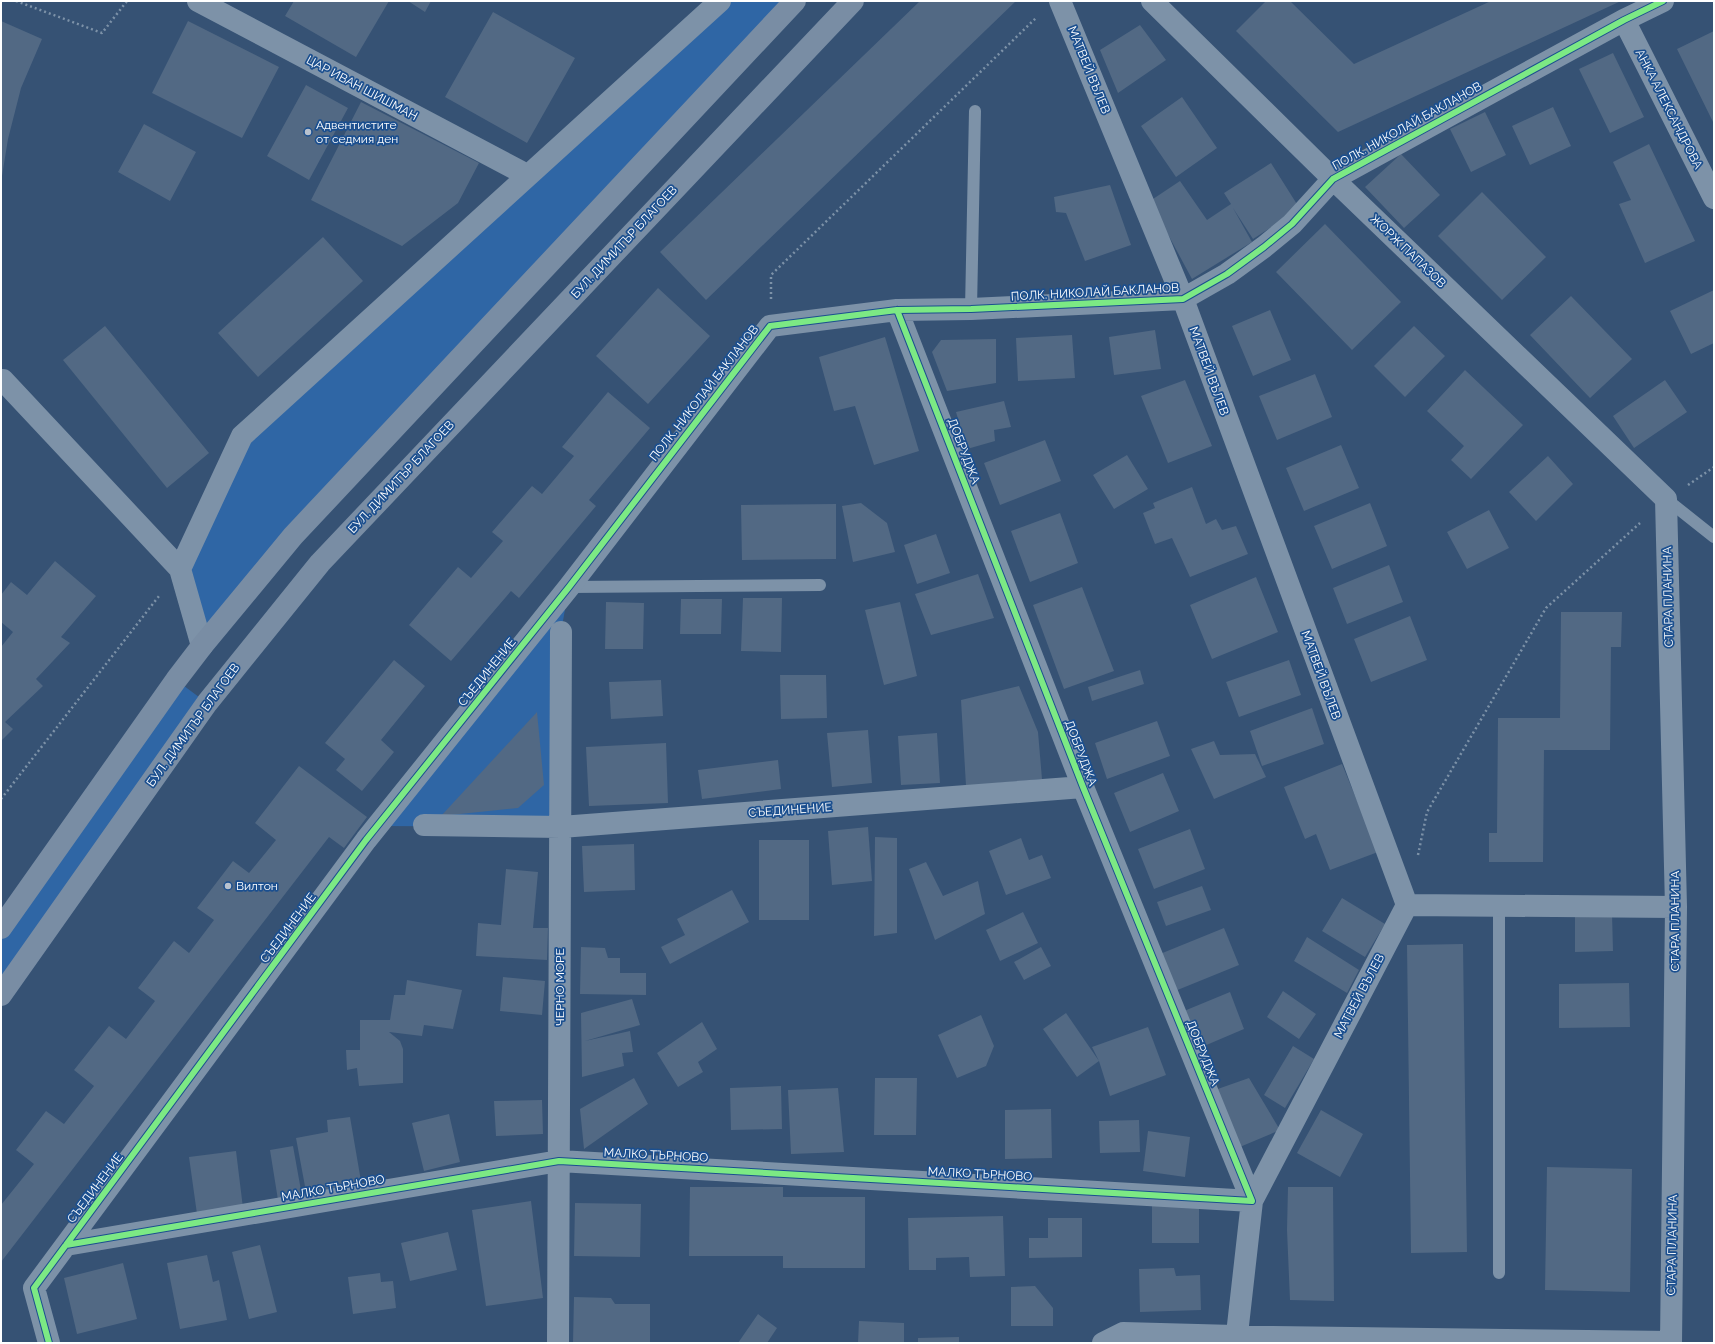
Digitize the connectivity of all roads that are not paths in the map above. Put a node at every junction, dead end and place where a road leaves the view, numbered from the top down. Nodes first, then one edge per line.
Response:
1 (198, 1) edge
2 (720, 1) edge
3 (795, 1) edge
4 (853, 1) edge
5 (1060, 1) edge
6 (1152, 1) edge
7 (1663, 1) edge
8 (1624, 20) junction
9 (975, 110) dead end
10 (527, 175) junction
11 (1333, 179) junction
12 (1714, 198) edge
13 (1183, 299) junction
14 (971, 309) junction
15 (897, 310) junction
16 (1, 380) edge
17 (1666, 499) junction
18 (1714, 537) edge
19 (180, 569) junction
20 (820, 585) dead end
21 (569, 587) junction
22 (561, 632) dead end
23 (202, 646) junction
24 (1083, 787) junction
25 (424, 825) dead end
26 (561, 828) junction
27 (1406, 905) junction
28 (1499, 906) junction
29 (1676, 907) junction
30 (1, 928) edge
31 (1, 995) edge
32 (559, 1161) junction
33 (1252, 1201) junction
34 (66, 1245) junction
35 (1499, 1273) dead end
36 (1236, 1339) edge
37 (1671, 1342) edge
38 (49, 1343) edge
39 (558, 1343) edge
40 (1103, 1343) edge

1 - 10 street, ЦАР ИВАН ШИШМАН
2 - 10 street
3 - 23 main road
4 - 31 main road, БУЛ. ДИМИТЪР БЛАГОЕВ
5 - 13 street, МАТВЕЙ ВЪЛЕВ
6 - 11 street, ЖОРЖ ПАПАЗОВ
7 - 8 street, ПОЛК. НИКОЛАЙ БАКЛАНОВ
8 - 11 street, ПОЛК. НИКОЛАЙ БАКЛАНОВ
8 - 12 street, АНКА АЛЕКСАНДРОВА
9 - 14 lane
10 - 19 street
11 - 13 street, ПОЛК. НИКОЛАЙ БАКЛАНОВ
11 - 17 street, ЖОРЖ ПАПАЗОВ
13 - 14 street, ПОЛК. НИКОЛАЙ БАКЛАНОВ
13 - 27 street, МАТВЕЙ ВЪЛЕВ
14 - 15 street, ПОЛК. НИКОЛАЙ БАКЛАНОВ
15 - 21 street, ПОЛК. НИКОЛАЙ БАКЛАНОВ
15 - 24 street, ДОБРУДЖА
16 - 19 street
17 - 18 lane
17 - 29 street, СТАРА ПЛАНИНА
19 - 23 street
20 - 21 lane
21 - 34 street, СЪЕДИНЕНИЕ
22 - 26 street, ЧЕРНО МОРЕ
23 - 30 main road
24 - 26 street, СЪЕДИНЕНИЕ
24 - 33 street, ДОБРУДЖА
25 - 26 street, СЪЕДИНЕНИЕ
26 - 32 street, ЧЕРНО МОРЕ
27 - 28 street
27 - 33 street, МАТВЕЙ ВЪЛЕВ
28 - 29 street
28 - 35 lane
29 - 37 street, СТАРА ПЛАНИНА
32 - 33 street, МАЛКО ТЪРНОВО
32 - 34 street, МАЛКО ТЪРНОВО
32 - 39 street, ЧЕРНО МОРЕ
33 - 36 street, МАТВЕЙ ВЪЛЕВ
34 - 38 street, СЪЕДИНЕНИЕ
36 - 37 street
36 - 40 street

